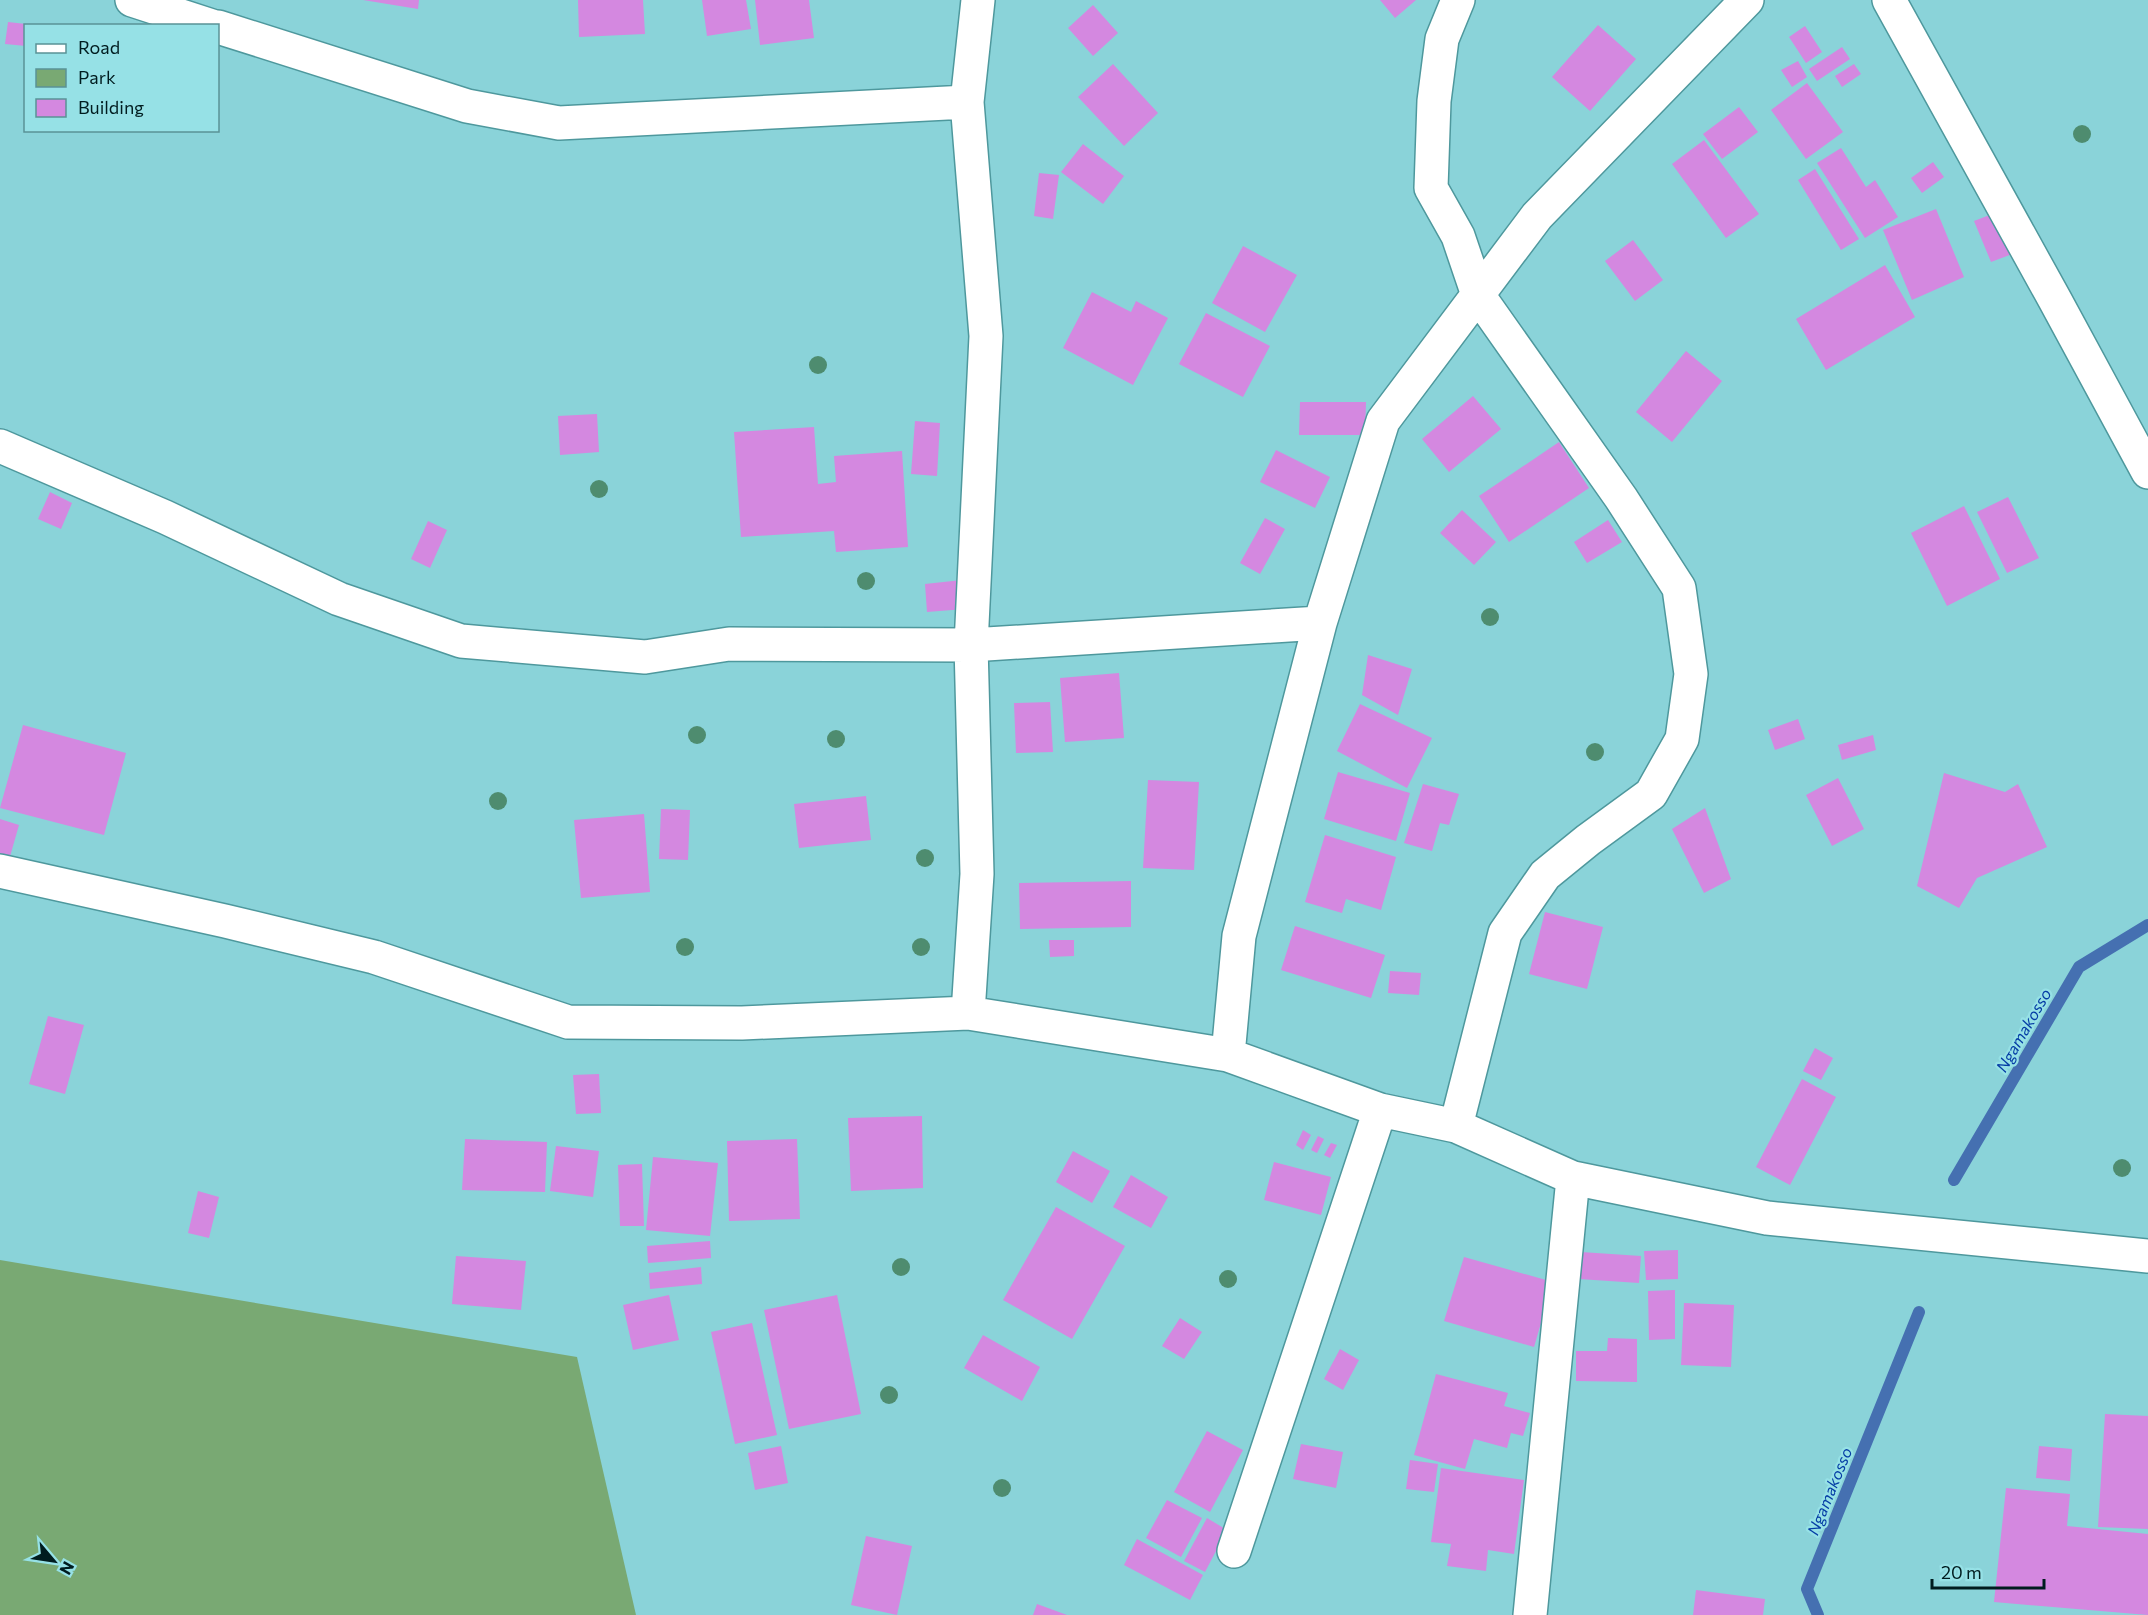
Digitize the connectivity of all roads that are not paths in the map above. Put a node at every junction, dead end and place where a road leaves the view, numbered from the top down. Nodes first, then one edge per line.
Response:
1 (132, 0) edge
2 (978, 0) edge
3 (1458, 0) edge
4 (1747, 0) edge
5 (1889, 0) edge
6 (206, 24) edge
7 (219, 27) edge
8 (967, 102) junction
9 (1478, 295) junction
10 (0, 446) edge
11 (2148, 472) edge
12 (1320, 623) junction
13 (970, 645) junction
14 (0, 871) edge
15 (968, 1013) junction
16 (1228, 1055) junction
17 (1380, 1110) junction
18 (1456, 1126) junction
19 (1573, 1178) junction
20 (2148, 1256) edge
21 (1234, 1551) dead end
22 (1530, 1615) edge

1 - 6 street
2 - 8 street
3 - 9 street
4 - 9 street
5 - 11 street
7 - 8 street
8 - 13 street
9 - 12 street
9 - 18 street
10 - 13 street
12 - 13 street
12 - 16 street
13 - 15 street
14 - 15 street
15 - 16 street
16 - 17 street
17 - 18 street
17 - 21 street
18 - 19 street
19 - 20 street
19 - 22 street

